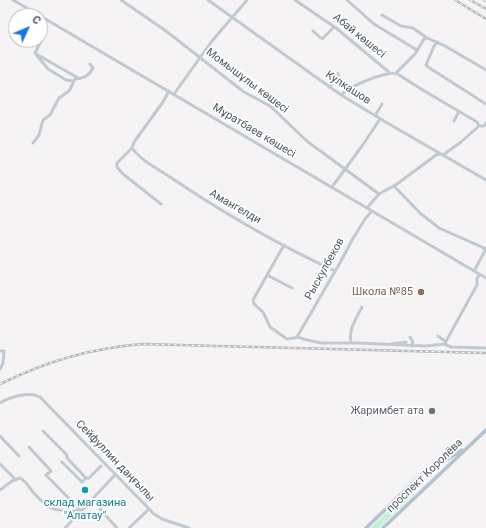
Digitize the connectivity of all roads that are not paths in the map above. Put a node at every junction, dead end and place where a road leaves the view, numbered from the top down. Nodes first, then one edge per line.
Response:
1 (12, 0) edge
2 (121, 0) edge
3 (208, 0) edge
4 (247, 0) edge
5 (295, 0) edge
6 (347, 0) edge
7 (26, 8) edge
8 (382, 15) dead end
9 (233, 18) junction
10 (48, 21) edge
11 (334, 27) junction
12 (313, 32) dead end
13 (427, 38) junction
14 (437, 42) junction
15 (38, 48) edge
16 (417, 50) junction
17 (35, 53) junction
18 (200, 57) junction
19 (90, 64) dead end
20 (486, 70) edge
21 (338, 73) dead end
22 (390, 73) junction
23 (396, 73) junction
24 (78, 78) junction
25 (74, 81) junction
26 (329, 87) junction
27 (169, 91) junction
28 (174, 94) junction
29 (342, 95) junction
30 (382, 104) dead end
31 (486, 104) edge
32 (459, 111) junction
33 (375, 116) junction
34 (380, 119) junction
35 (454, 121) dead end
36 (486, 123) edge
37 (479, 126) junction
38 (33, 143) dead end
39 (132, 148) junction
40 (442, 155) junction
41 (345, 169) junction
42 (486, 180) edge
43 (394, 186) junction
44 (332, 187) junction
45 (379, 194) junction
46 (161, 204) dead end
47 (367, 208) junction
48 (372, 211) junction
49 (284, 245) junction
50 (486, 249) edge
51 (335, 271) junction
52 (474, 271) junction
53 (267, 275) junction
54 (480, 275) junction
55 (486, 278) edge
56 (292, 288) dead end
57 (362, 306) dead end
58 (438, 336) dead end
59 (297, 337) junction
60 (410, 337) dead end
61 (351, 342) junction
62 (406, 342) dead end
63 (445, 342) junction
64 (389, 345) junction
65 (412, 346) junction
66 (486, 348) edge
67 (0, 351) edge
68 (0, 369) edge
69 (0, 403) edge
70 (486, 430) edge
71 (44, 431) dead end
72 (0, 436) edge
73 (472, 444) junction
74 (29, 447) dead end
75 (19, 456) dead end
76 (62, 462) dead end
77 (0, 464) edge
78 (101, 466) dead end
79 (115, 475) junction
80 (86, 478) junction
81 (15, 479) junction
82 (0, 490) edge
83 (100, 509) dead end
84 (149, 509) junction
85 (81, 511) junction
86 (65, 528) edge
87 (118, 528) edge
88 (129, 528) edge
89 (189, 528) edge
90 (366, 528) edge
91 (382, 528) edge

1 - 7 street, Мұратбаев көшесі
2 - 18 street, Момышұлы көшесі
3 - 9 street, Кулкашов
4 - 9 street
5 - 11 street, Абай көшесі
6 - 16 street
8 - 13 street
9 - 18 street
9 - 26 street, Кулкашов
10 - 27 street, Мұратбаев көшесі
11 - 12 street
11 - 22 street, Абай көшесі
13 - 14 street
13 - 16 street
14 - 20 street
14 - 31 street
15 - 17 street
16 - 23 street
17 - 24 street
17 - 25 street
18 - 28 street
18 - 41 street, Момышұлы көшесі
19 - 24 street
21 - 26 street
22 - 23 street
22 - 29 street
23 - 32 street
24 - 25 street
25 - 38 street
26 - 29 street, Кулкашов
27 - 28 street, Мұратбаев көшесі
27 - 39 street
28 - 44 street, Мұратбаев көшесі
29 - 33 street, Кулкашов
30 - 33 street
32 - 35 street
32 - 37 street
33 - 34 street, Кулкашов
34 - 40 street, Кулкашов
34 - 41 street
36 - 37 street
37 - 40 street
39 - 46 street
39 - 49 street, Амангелди
40 - 42 street, Кулкашов
40 - 43 street
41 - 44 street
41 - 45 street, Момышұлы көшесі
43 - 45 street
43 - 50 street
44 - 47 street, Мұратбаев көшесі
45 - 47 street
47 - 48 street, Мұратбаев көшесі
48 - 51 street, Рыскулбеков
48 - 52 street, Мұратбаев көшесі
49 - 51 street, Амангелди
49 - 53 street
50 - 52 street
51 - 59 street, Рыскулбеков
52 - 54 street, Мұратбаев көшесі
53 - 56 street
53 - 59 street
54 - 55 street, Мұратбаев көшесі
54 - 63 street
57 - 61 street
58 - 63 street
59 - 61 street
60 - 65 street
61 - 64 street
62 - 64 street
63 - 65 street
63 - 66 street
64 - 65 street
67 - 68 street
69 - 79 street, Сейфуллин даңғылы
70 - 73 main road
71 - 80 street
72 - 75 street
73 - 90 main road, проспект Королёва
73 - 91 main road, проспект Королёва
74 - 85 street
76 - 80 street
77 - 81 street
78 - 80 street
79 - 84 street, Сейфуллин даңғылы
79 - 85 street
81 - 82 street
81 - 85 street
83 - 87 street
84 - 88 street
84 - 89 street, Сейфуллин даңғылы
85 - 86 street

